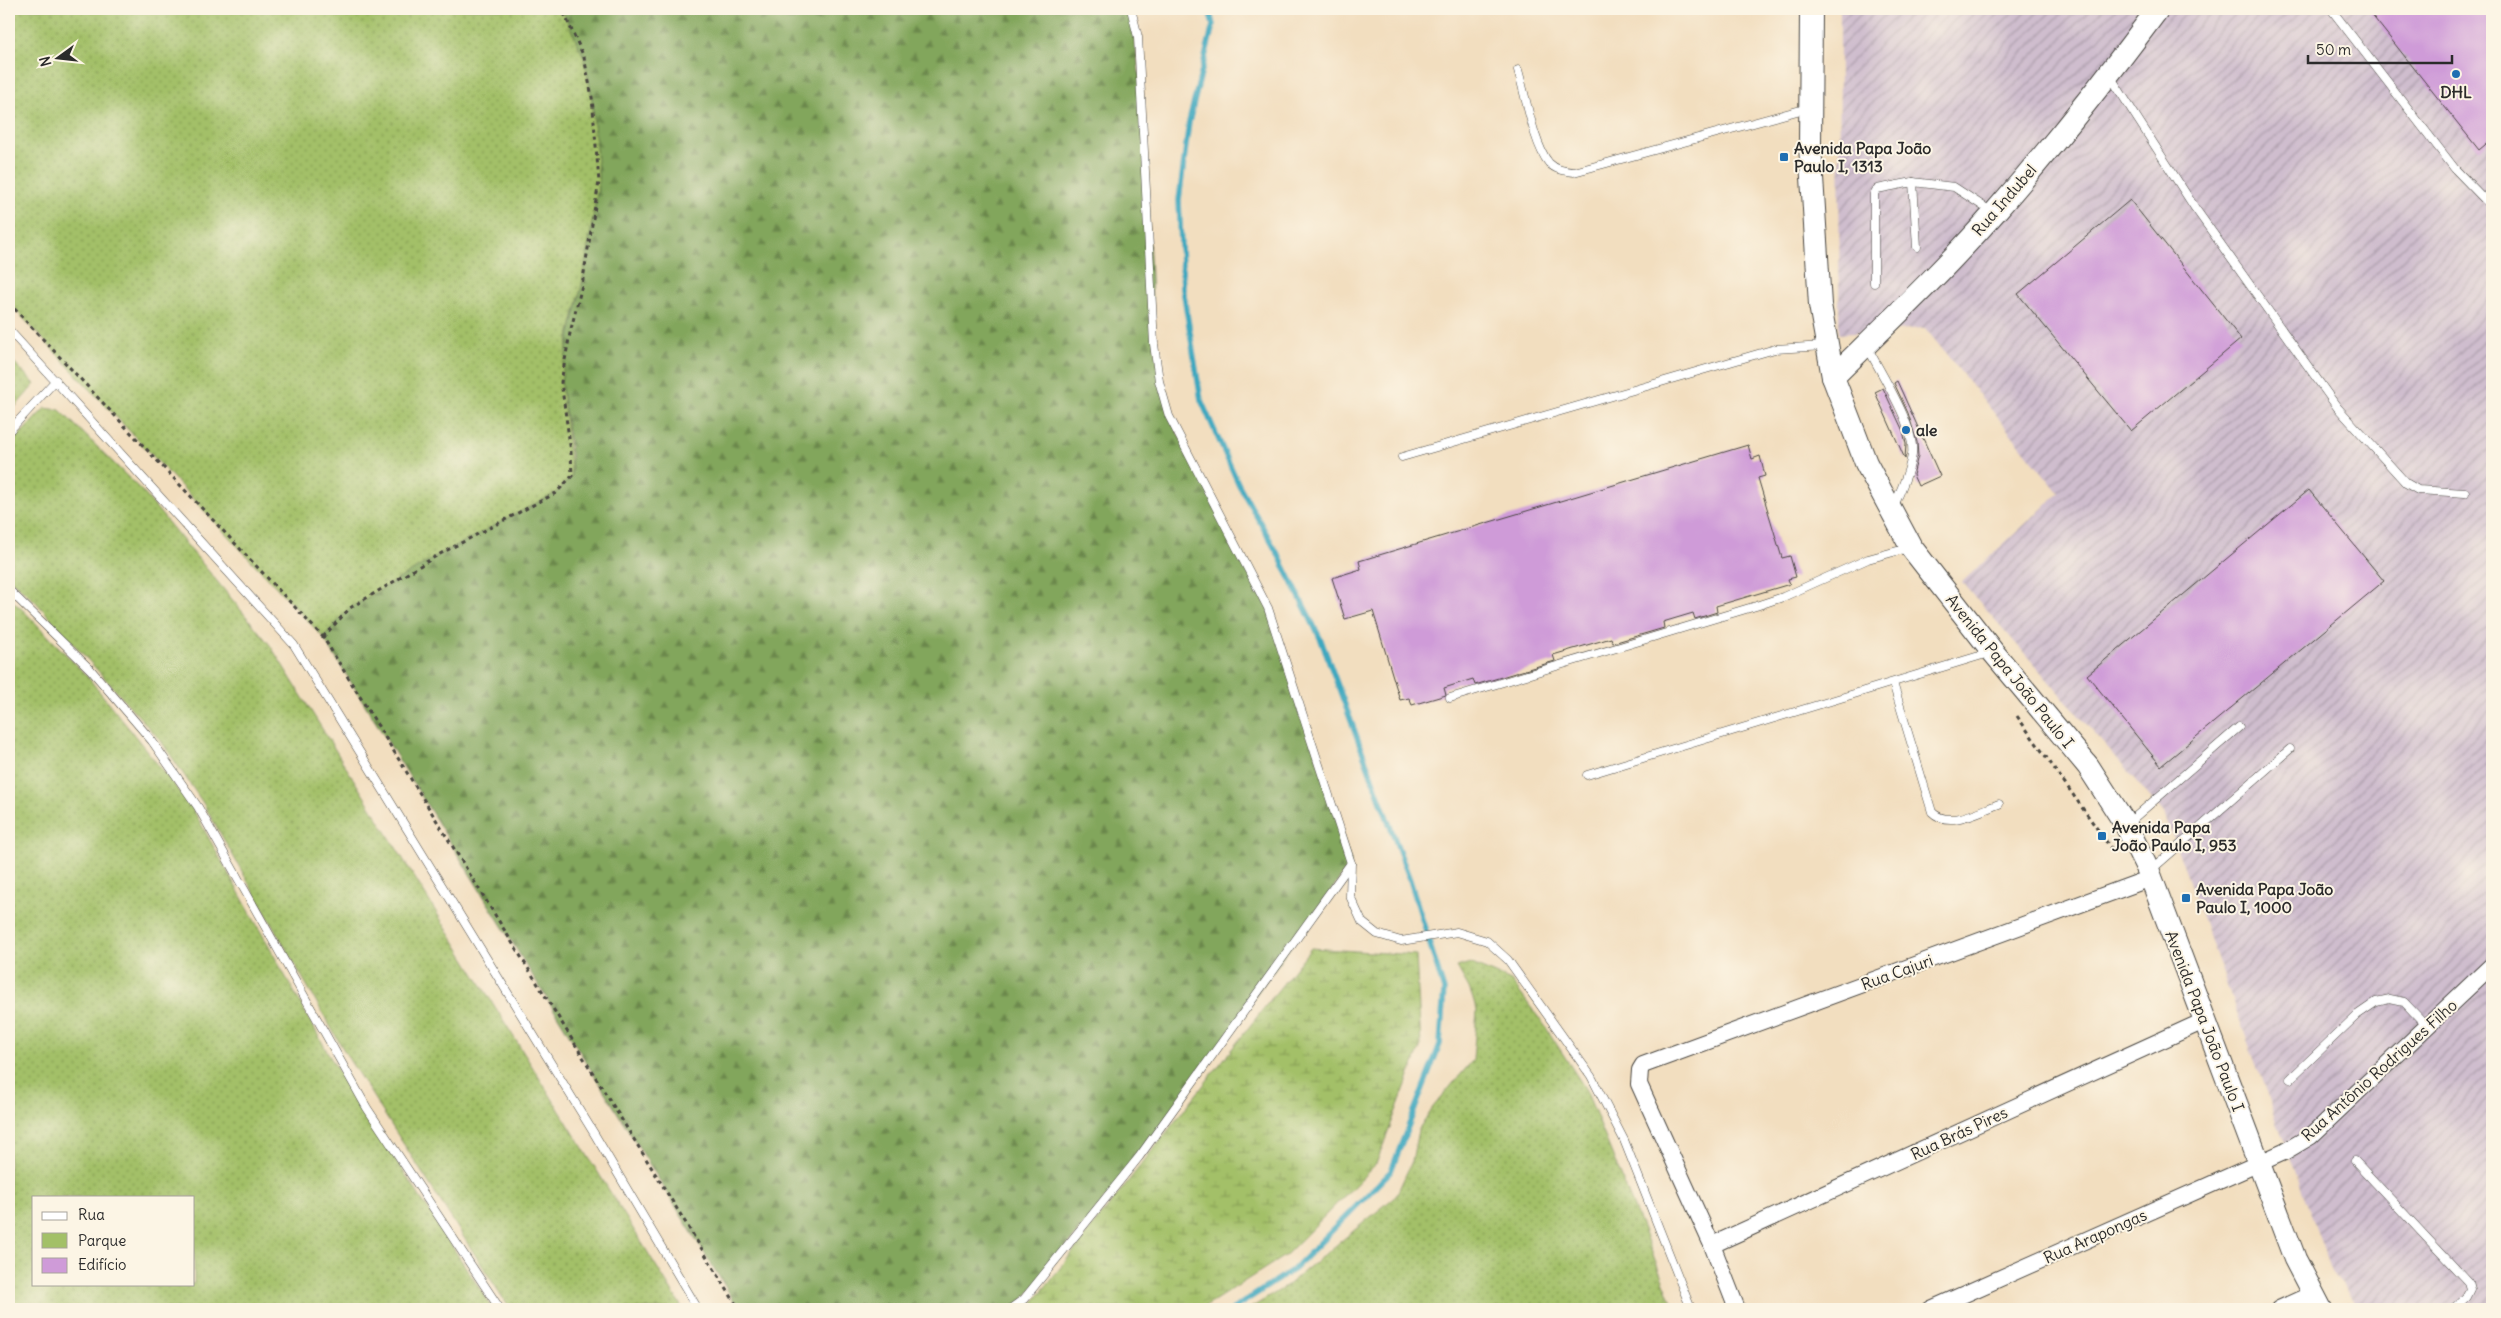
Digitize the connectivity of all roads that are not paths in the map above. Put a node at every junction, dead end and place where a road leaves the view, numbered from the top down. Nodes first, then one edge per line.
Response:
1 (1131, 9) edge
2 (1811, 9) edge
3 (2158, 9) edge
4 (2331, 9) edge
5 (1518, 70) dead end
6 (2109, 74) junction
7 (1810, 107) junction
8 (1913, 182) junction
9 (2492, 207) edge
10 (1994, 213) junction
11 (1917, 247) dead end
12 (1874, 283) dead end
13 (9, 330) edge
14 (1866, 345) junction
15 (1826, 346) junction
16 (1833, 377) junction
17 (56, 380) junction
18 (9, 431) edge
19 (1402, 457) dead end
20 (2465, 493) dead end
21 (1891, 513) junction
22 (1911, 547) junction
23 (9, 590) edge
24 (1993, 652) junction
25 (1893, 682) junction
26 (1450, 698) dead end
27 (2239, 727) dead end
28 (2290, 749) dead end
29 (1587, 776) dead end
30 (1999, 804) dead end
31 (2126, 825) junction
32 (1351, 863) junction
33 (2150, 875) junction
34 (2492, 965) edge
35 (2206, 1020) junction
36 (2428, 1026) junction
37 (2290, 1079) dead end
38 (2355, 1161) dead end
39 (2258, 1163) junction
40 (1712, 1246) junction
41 (2316, 1302) edge
42 (500, 1309) edge
43 (698, 1309) edge
44 (1010, 1309) edge
45 (1691, 1309) edge
46 (1737, 1309) edge
47 (1932, 1309) edge
48 (2279, 1309) edge
49 (2453, 1309) edge

1 - 32 lane
2 - 7 main road, Avenida Papa João Paulo I
3 - 6 main road, Rua Indubel
4 - 9 lane
5 - 7 lane
6 - 10 main road, Rua Indubel
6 - 20 lane
7 - 15 main road, Avenida Papa João Paulo I
8 - 10 lane
8 - 11 lane
8 - 12 lane
10 - 14 main road, Rua Indubel
13 - 17 lane
14 - 16 main road, Rua Indubel
14 - 21 lane
15 - 16 main road, Avenida Papa João Paulo I
15 - 19 lane
16 - 21 main road, Avenida Papa João Paulo I
17 - 18 lane
17 - 43 lane
21 - 22 main road, Avenida Papa João Paulo I
22 - 24 main road, Avenida Papa João Paulo I
22 - 26 lane
23 - 42 lane
24 - 25 lane
24 - 31 main road, Avenida Papa João Paulo I
25 - 29 lane
25 - 30 lane
27 - 31 lane
28 - 33 lane
31 - 33 main road, Avenida Papa João Paulo I
32 - 44 lane
32 - 45 lane
33 - 35 main road, Avenida Papa João Paulo I
33 - 40 street, Rua Cajuri
34 - 36 street, Rua Antônio Rodrigues Filho
35 - 39 main road, Avenida Papa João Paulo I
35 - 40 street, Rua Brás Pires
36 - 37 lane
36 - 39 street, Rua Antônio Rodrigues Filho
38 - 49 lane
39 - 41 main road, Avenida Papa João Paulo I
39 - 47 street, Rua Arapongas
40 - 46 street
41 - 48 street

